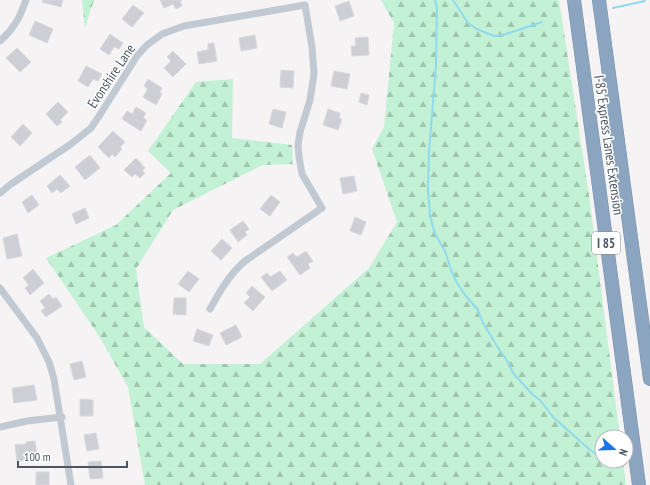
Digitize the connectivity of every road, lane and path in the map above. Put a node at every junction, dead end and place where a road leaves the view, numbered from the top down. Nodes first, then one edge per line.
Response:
1 (26, 0) edge
2 (574, 0) edge
3 (599, 0) edge
4 (0, 41) edge
5 (0, 193) edge
6 (0, 288) edge
7 (210, 309) dead end
8 (650, 379) edge
9 (61, 417) junction
10 (0, 427) edge
11 (71, 485) edge
12 (639, 485) edge

1 - 4 street
2 - 12 highway, I-85 Express Lanes Extension / I 85
3 - 8 highway, I-85 Express Lanes Extension / I 85
5 - 7 street, Evonshire Lane
6 - 9 street
9 - 10 street
9 - 11 street

